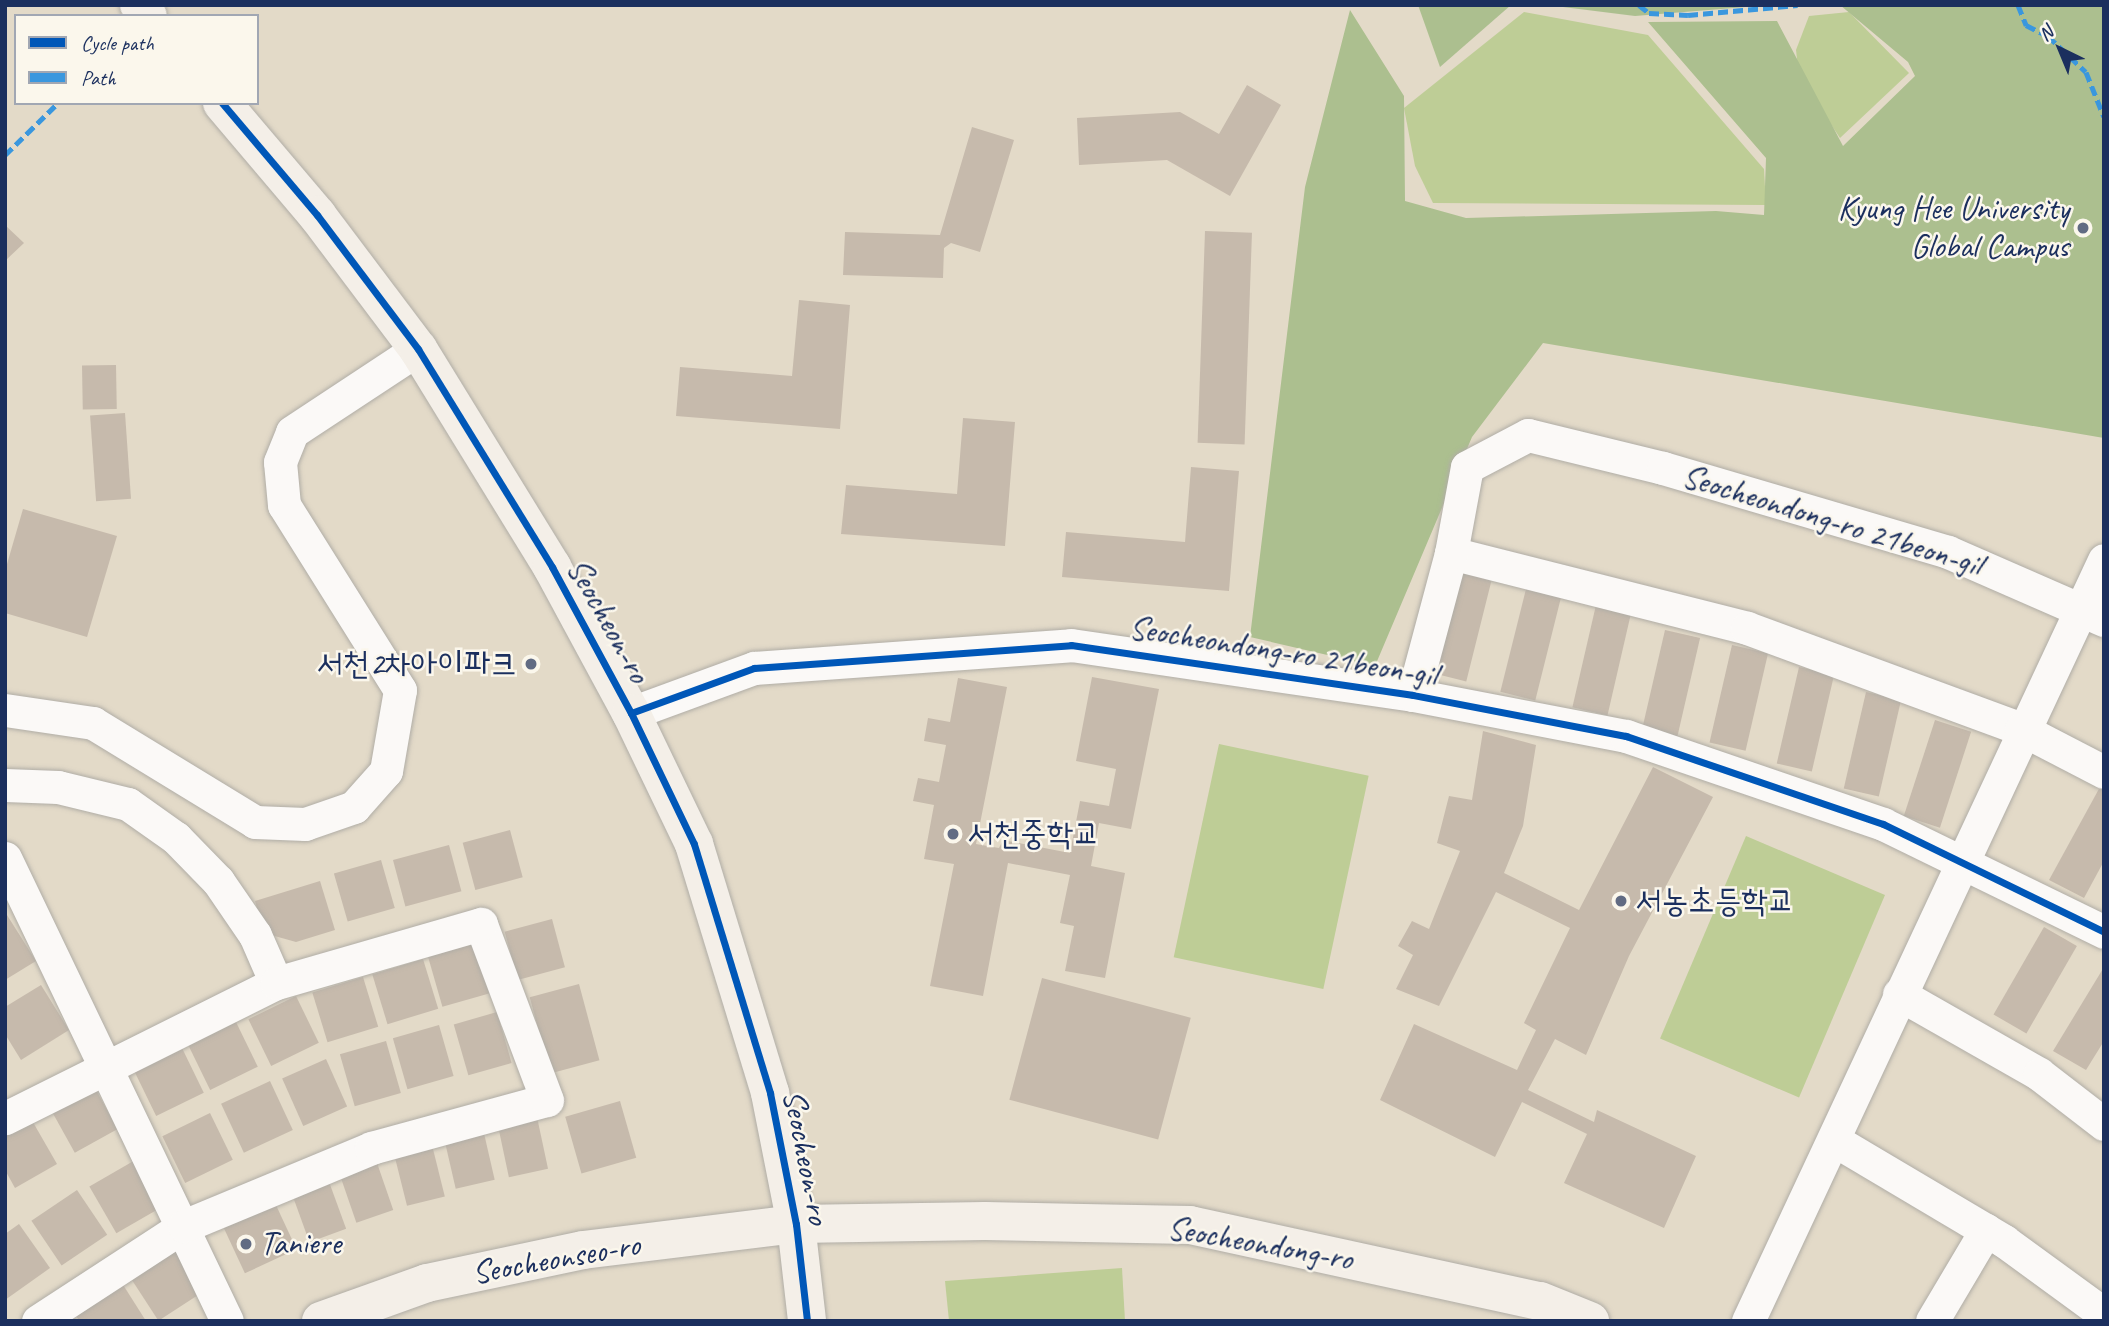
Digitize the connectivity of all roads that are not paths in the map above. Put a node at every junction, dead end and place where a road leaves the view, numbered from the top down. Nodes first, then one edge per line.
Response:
1 (224, 105) edge
2 (418, 349) junction
3 (1451, 553) junction
4 (2104, 560) edge
5 (2092, 614) edge
6 (1413, 695) junction
7 (5, 710) edge
8 (631, 713) junction
9 (2021, 729) junction
10 (2104, 772) edge
11 (5, 785) edge
12 (5, 858) edge
13 (1961, 862) junction
14 (15, 904) edge
15 (2104, 932) edge
16 (276, 983) junction
17 (1899, 994) junction
18 (106, 1065) junction
19 (5, 1118) edge
20 (2104, 1124) edge
21 (1834, 1140) junction
22 (796, 1224) junction
23 (184, 1227) junction
24 (1986, 1230) junction
25 (2104, 1314) edge
26 (38, 1321) edge
27 (227, 1321) edge
28 (321, 1321) edge
29 (807, 1321) edge
30 (1590, 1321) edge
31 (1748, 1321) edge
32 (1932, 1321) edge

1 - 2 street, Seocheon-ro
2 - 7 street
2 - 8 street, Seocheon-ro
3 - 5 street, Seocheondong-ro 21beon-gil
3 - 6 street, Seocheondong-ro 21beon-gil
3 - 9 street
4 - 5 street
5 - 9 street
6 - 8 street, Seocheondong-ro 21beon-gil
6 - 13 street, Seocheondong-ro 21beon-gil
8 - 22 street, Seocheon-ro
9 - 10 street
9 - 13 street
11 - 16 street
12 - 14 street
13 - 15 street, Seocheondong-ro 21beon-gil
13 - 17 street
14 - 18 street
16 - 18 street
16 - 23 street
17 - 20 street
17 - 21 street
18 - 19 street
18 - 23 street
21 - 24 street
21 - 31 street
22 - 28 street, Seocheonseo-ro
22 - 29 street, Seocheon-ro
22 - 30 street, Seocheondong-ro
23 - 26 street
23 - 27 street
24 - 25 street
24 - 32 street

